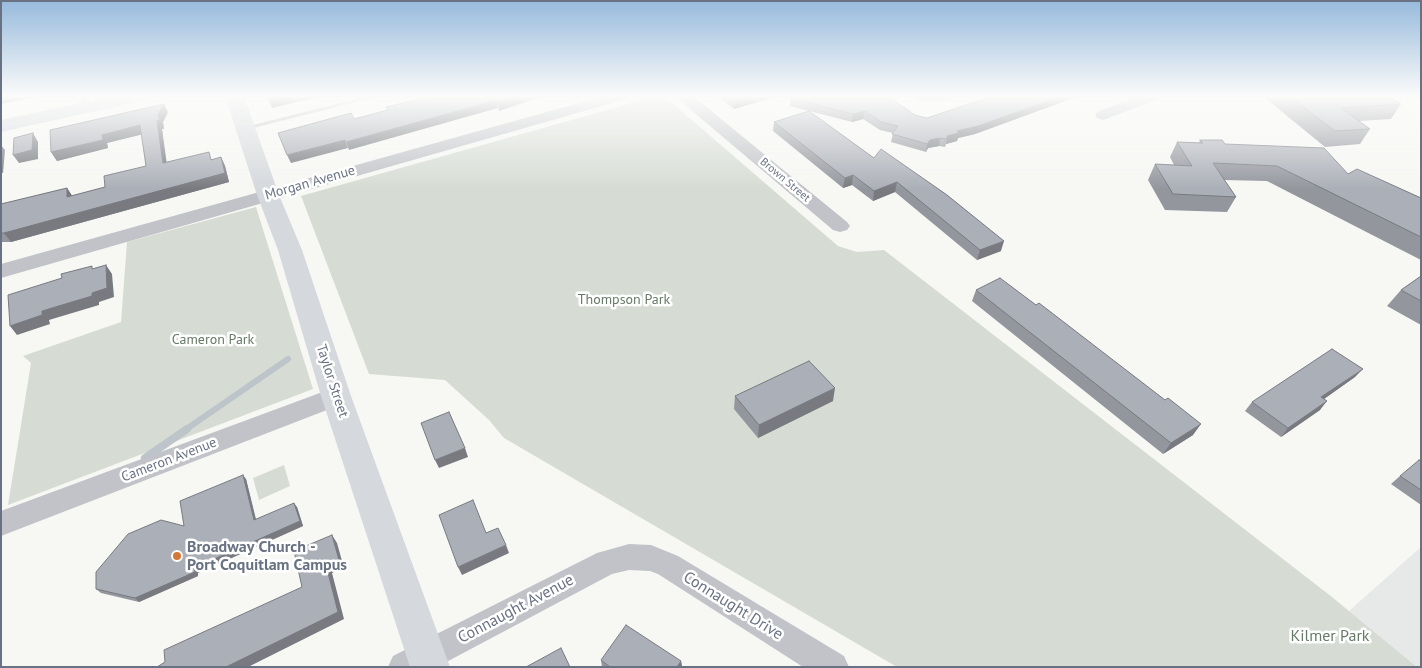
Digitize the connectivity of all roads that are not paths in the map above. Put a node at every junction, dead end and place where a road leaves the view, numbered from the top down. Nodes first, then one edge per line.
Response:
1 (248, 127) edge
2 (509, 127) edge
3 (721, 127) edge
4 (245, 128) joint
5 (268, 195) junction
6 (840, 226) dead end
7 (1, 271) edge
8 (336, 396) junction
9 (1, 524) edge
10 (629, 557) joint
11 (420, 663) edge
12 (833, 667) edge

1 - 4 lane
2 - 5 street, Morgan Avenue
3 - 6 street, Brown Street
4 - 5 street, Taylor Street
5 - 7 street, Morgan Avenue
5 - 8 street, Taylor Street
8 - 9 street, Cameron Avenue
8 - 11 street, Taylor Street
10 - 11 street, Connaught Avenue
10 - 12 street, Connaught Drive

